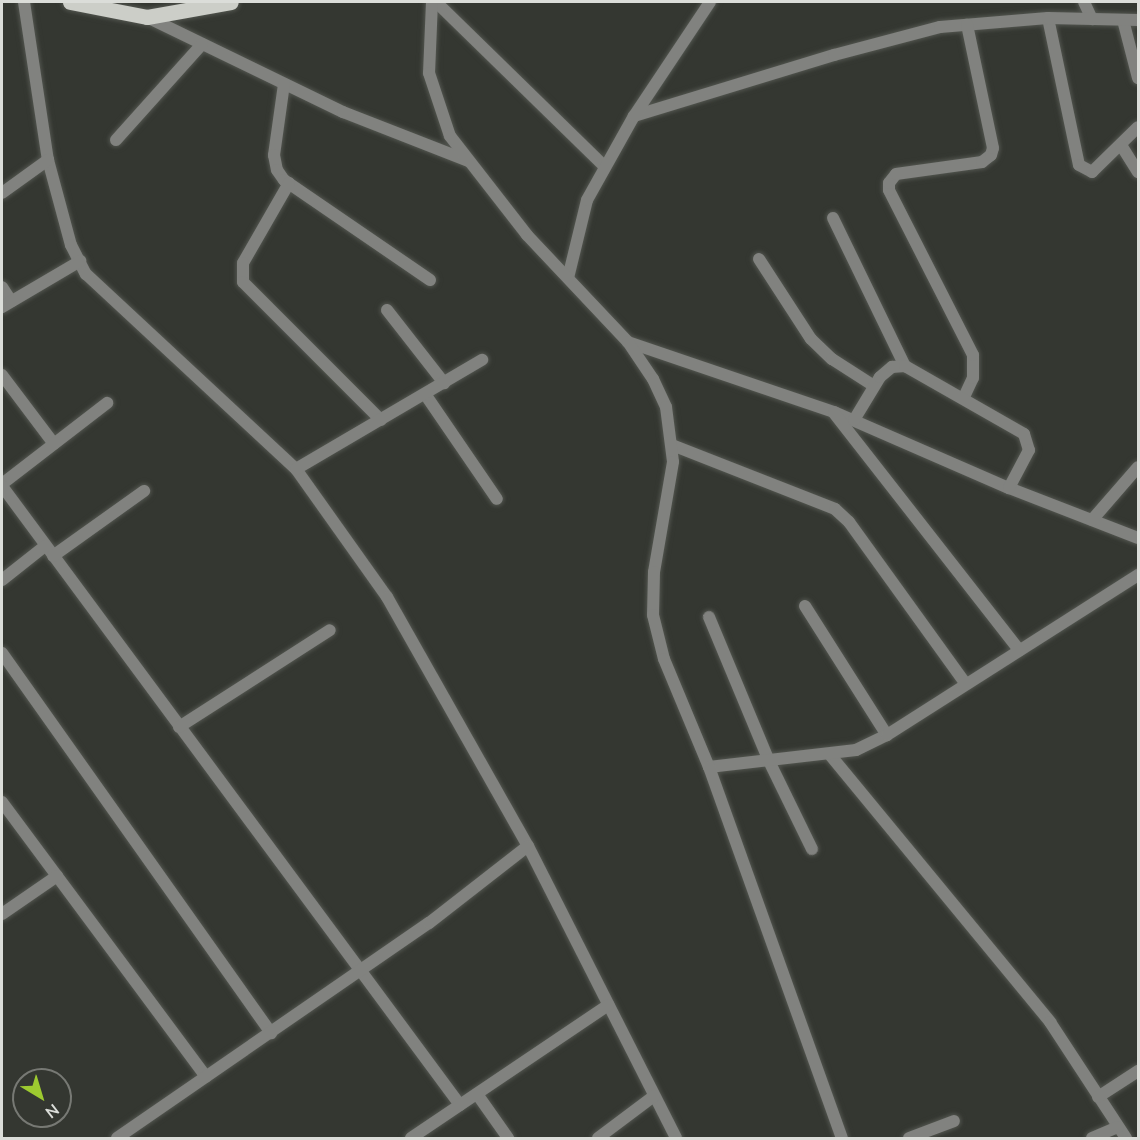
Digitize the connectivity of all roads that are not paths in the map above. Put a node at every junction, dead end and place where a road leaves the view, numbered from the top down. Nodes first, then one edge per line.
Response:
1 (24, 2) edge
2 (70, 2) edge
3 (231, 2) edge
4 (434, 2) edge
5 (710, 2) edge
6 (1084, 2) edge
7 (147, 17) junction
8 (1048, 18) junction
9 (1092, 19) junction
10 (1123, 20) junction
11 (1138, 20) edge
12 (967, 25) junction
13 (202, 44) junction
14 (1138, 78) edge
15 (284, 84) junction
16 (634, 116) junction
17 (1138, 127) edge
18 (116, 140) dead end
19 (1121, 145) junction
20 (48, 160) junction
21 (469, 161) junction
22 (605, 167) junction
23 (1138, 172) edge
24 (289, 183) junction
25 (3, 189) edge
26 (833, 218) dead end
27 (759, 259) dead end
28 (80, 261) junction
29 (568, 278) junction
30 (430, 280) dead end
31 (2, 287) edge
32 (6, 304) edge
33 (387, 310) dead end
34 (628, 342) junction
35 (482, 360) dead end
36 (905, 366) junction
37 (2, 375) edge
38 (444, 383) junction
39 (874, 386) junction
40 (425, 394) junction
41 (964, 397) junction
42 (107, 403) dead end
43 (834, 412) junction
44 (381, 420) junction
45 (854, 420) junction
46 (54, 444) junction
47 (672, 445) junction
48 (1138, 467) edge
49 (296, 470) junction
50 (2, 485) edge
51 (1009, 488) junction
52 (144, 490) dead end
53 (497, 499) dead end
54 (1092, 520) junction
55 (1138, 538) edge
56 (49, 551) junction
57 (1138, 575) edge
58 (2, 580) edge
59 (804, 606) dead end
60 (709, 617) dead end
61 (330, 630) dead end
62 (1019, 650) junction
63 (2, 653) edge
64 (966, 684) junction
65 (179, 727) junction
66 (886, 735) junction
67 (831, 756) junction
68 (769, 761) junction
69 (709, 767) junction
70 (2, 802) edge
71 (528, 846) junction
72 (812, 849) dead end
73 (57, 876) junction
74 (2, 914) edge
75 (360, 971) junction
76 (608, 1005) junction
77 (271, 1032) junction
78 (1138, 1071) edge
79 (206, 1077) junction
80 (477, 1094) junction
81 (654, 1096) junction
82 (1098, 1097) junction
83 (460, 1105) junction
84 (954, 1121) dead end
85 (1118, 1127) junction
86 (425, 1134) edge
87 (117, 1138) edge
88 (411, 1138) edge
89 (508, 1138) edge
90 (598, 1138) edge
91 (676, 1138) edge
92 (842, 1138) edge
93 (909, 1138) edge
94 (1092, 1138) edge
95 (1126, 1138) edge

1 - 20 street
2 - 7 main road
3 - 7 main road
4 - 21 street
4 - 22 street
5 - 16 street
6 - 9 street
7 - 13 street
8 - 9 street
8 - 12 street
8 - 19 street
9 - 10 street
10 - 11 street
10 - 14 street
12 - 16 street
12 - 41 street
13 - 15 street
13 - 18 street
15 - 21 street
15 - 24 street
16 - 22 street
17 - 19 street
19 - 23 street
20 - 25 street
20 - 28 street
21 - 29 street
22 - 29 street
24 - 30 street
24 - 44 street
26 - 36 street
27 - 39 street
28 - 32 street
28 - 49 street
29 - 34 street
31 - 32 street
33 - 38 street
34 - 43 street
34 - 47 street
35 - 38 street
36 - 39 street
36 - 41 street
37 - 46 street
38 - 40 street
39 - 45 street
40 - 44 street
40 - 53 street
41 - 51 street
42 - 46 street
43 - 45 street
43 - 62 street
44 - 49 street
45 - 51 street
46 - 50 street
47 - 64 street
47 - 69 street
48 - 54 street
49 - 71 street
50 - 56 street
51 - 54 street
52 - 56 street
54 - 55 street
56 - 58 street
56 - 65 street
57 - 62 street
59 - 66 street
60 - 68 street
61 - 65 street
62 - 64 street
63 - 77 street
64 - 66 street
65 - 75 street
66 - 67 street
67 - 68 street
67 - 82 street
68 - 69 street
68 - 72 street
69 - 92 street
70 - 73 street
71 - 75 street
71 - 76 street
73 - 74 street
73 - 79 street
75 - 77 street
75 - 83 street
76 - 80 street
76 - 81 street
77 - 79 street
78 - 82 street
79 - 87 street
80 - 83 street
80 - 89 street
81 - 90 street
81 - 91 street
82 - 85 street
83 - 86 street
84 - 93 street
85 - 94 street
85 - 95 street
86 - 88 street

